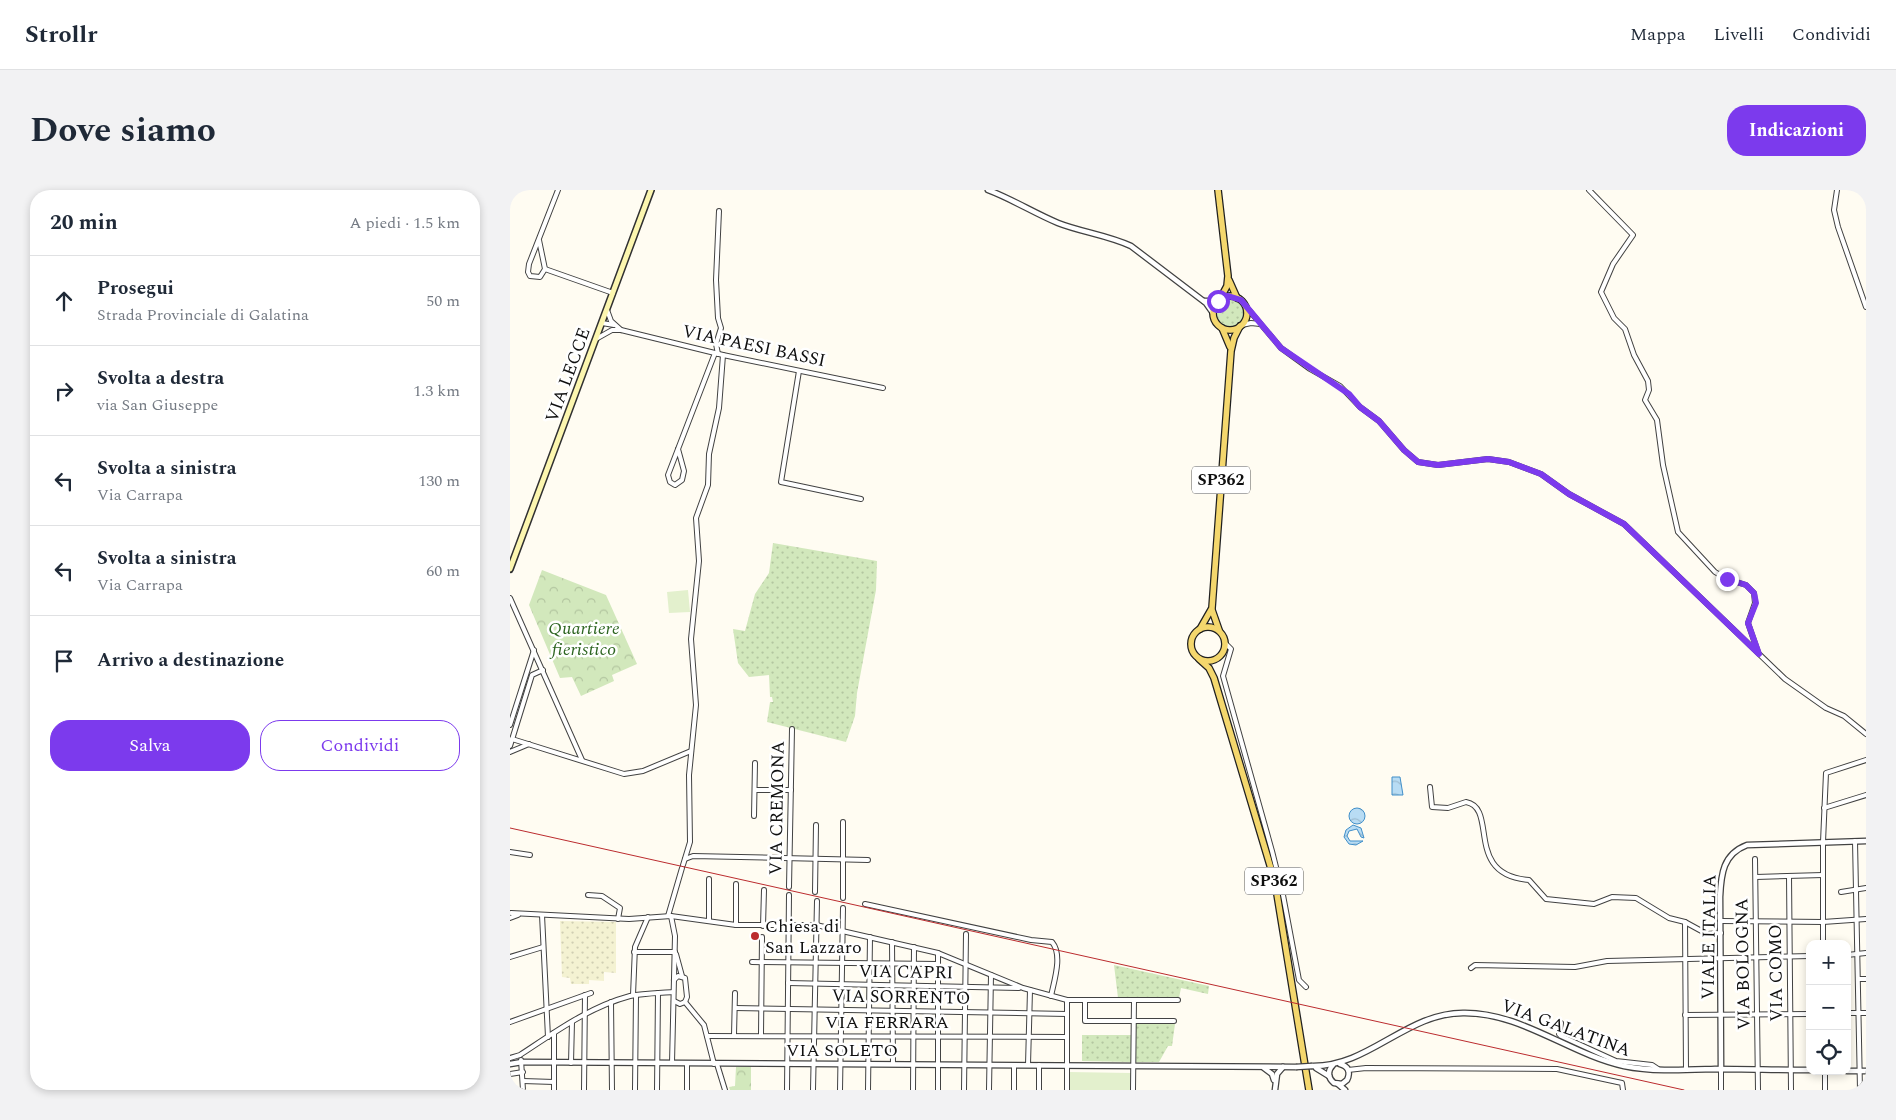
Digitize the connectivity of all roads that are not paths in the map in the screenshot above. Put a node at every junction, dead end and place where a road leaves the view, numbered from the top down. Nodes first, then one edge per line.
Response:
1 (558, 190) edge
2 (651, 190) edge
3 (988, 190) edge
4 (1218, 190) edge
5 (1589, 190) edge
6 (1837, 190) edge
7 (719, 211) dead end
8 (539, 240) junction
9 (545, 268) junction
10 (1228, 276) junction
11 (613, 293) junction
12 (1237, 298) junction
13 (1200, 299) junction
14 (1219, 300) junction
15 (1243, 303) junction
16 (1866, 307) edge
17 (607, 309) junction
18 (1213, 313) junction
19 (602, 323) junction
20 (1241, 325) junction
21 (1262, 325) junction
22 (613, 328) junction
23 (1222, 328) junction
24 (596, 339) junction
25 (1231, 351) junction
26 (717, 353) junction
27 (723, 355) junction
28 (799, 371) junction
29 (883, 388) dead end
30 (678, 449) junction
31 (861, 499) dead end
32 (510, 569) edge
33 (510, 598) edge
34 (1212, 608) junction
35 (1200, 629) junction
36 (1220, 631) junction
37 (1226, 644) junction
38 (534, 650) junction
39 (1759, 654) junction
40 (1220, 657) junction
41 (1199, 659) junction
42 (543, 670) junction
43 (527, 673) junction
44 (532, 675) junction
45 (1214, 678) junction
46 (510, 725) edge
47 (792, 729) dead end
48 (1866, 734) edge
49 (512, 739) junction
50 (529, 744) junction
51 (510, 746) edge
52 (691, 751) junction
53 (510, 752) edge
54 (1866, 760) edge
55 (582, 761) junction
56 (755, 763) dead end
57 (1430, 786) dead end
58 (754, 790) junction
59 (791, 790) junction
60 (1866, 795) edge
61 (1824, 808) junction
62 (754, 816) dead end
63 (843, 822) dead end
64 (816, 825) dead end
65 (1855, 841) junction
66 (1866, 841) edge
67 (1823, 842) junction
68 (688, 848) junction
69 (1270, 851) junction
70 (510, 852) edge
71 (530, 855) dead end
72 (693, 856) junction
73 (789, 858) junction
74 (816, 859) junction
75 (842, 859) junction
76 (1755, 859) dead end
77 (685, 860) junction
78 (868, 860) dead end
79 (1823, 875) junction
80 (1789, 876) junction
81 (1756, 878) junction
82 (709, 879) dead end
83 (736, 884) dead end
84 (789, 887) dead end
85 (1866, 888) edge
86 (764, 890) dead end
87 (1856, 890) junction
88 (815, 892) dead end
89 (1841, 892) dead end
90 (588, 895) dead end
91 (789, 895) dead end
92 (843, 898) dead end
93 (816, 901) dead end
94 (865, 904) dead end
95 (842, 908) dead end
96 (510, 912) edge
97 (520, 915) junction
98 (542, 915) junction
99 (670, 916) junction
100 (648, 917) junction
101 (510, 918) edge
102 (618, 919) junction
103 (1866, 919) edge
104 (1720, 920) junction
105 (1857, 920) junction
106 (1756, 921) junction
107 (709, 922) junction
108 (1685, 922) junction
109 (1789, 922) junction
110 (1823, 922) junction
111 (736, 925) junction
112 (816, 925) junction
113 (763, 926) junction
114 (789, 926) junction
115 (842, 931) junction
116 (1721, 933) junction
117 (966, 934) dead end
118 (762, 937) dead end
119 (870, 937) junction
120 (1823, 940) edge
121 (892, 942) junction
122 (543, 947) junction
123 (914, 947) junction
124 (634, 952) junction
125 (676, 952) junction
126 (938, 953) junction
127 (1866, 953) edge
128 (1851, 955) edge
129 (1858, 955) junction
130 (510, 956) edge
131 (1806, 956) edge
132 (1756, 957) junction
133 (1789, 957) junction
134 (1721, 958) junction
135 (1685, 960) junction
136 (752, 962) dead end
137 (762, 962) junction
138 (789, 962) junction
139 (815, 962) junction
140 (840, 962) junction
141 (868, 962) junction
142 (964, 962) junction
143 (892, 963) junction
144 (914, 964) junction
145 (938, 964) junction
146 (1471, 968) dead end
147 (991, 975) junction
148 (682, 976) junction
149 (1866, 979) edge
150 (674, 980) junction
151 (1858, 980) junction
152 (788, 983) junction
153 (815, 984) junction
154 (840, 984) junction
155 (868, 984) junction
156 (892, 985) junction
157 (914, 985) junction
158 (938, 986) junction
159 (965, 986) junction
160 (991, 987) junction
161 (1023, 988) junction
162 (1306, 988) dead end
163 (1030, 990) junction
164 (673, 992) junction
165 (591, 993) dead end
166 (658, 993) junction
167 (735, 993) dead end
168 (635, 995) junction
169 (585, 996) junction
170 (1051, 996) junction
171 (1067, 1000) junction
172 (1085, 1000) junction
173 (1134, 1000) junction
174 (1178, 1000) dead end
175 (674, 1001) junction
176 (611, 1002) junction
177 (685, 1002) junction
178 (735, 1008) junction
179 (761, 1009) junction
180 (788, 1009) junction
181 (814, 1009) junction
182 (546, 1010) junction
183 (840, 1010) junction
184 (868, 1010) junction
185 (893, 1010) junction
186 (914, 1011) junction
187 (938, 1011) junction
188 (965, 1012) junction
189 (990, 1012) junction
190 (1029, 1013) junction
191 (1851, 1013) edge
192 (1858, 1013) junction
193 (1866, 1013) edge
194 (585, 1014) junction
195 (1067, 1014) junction
196 (1757, 1014) junction
197 (1790, 1014) junction
198 (1806, 1014) edge
199 (1685, 1015) junction
200 (1721, 1015) junction
201 (1134, 1021) junction
202 (1174, 1021) dead end
203 (510, 1022) edge
204 (572, 1022) junction
205 (1561, 1024) dead end
206 (554, 1033) junction
207 (734, 1035) junction
208 (761, 1035) junction
209 (788, 1035) junction
210 (814, 1035) junction
211 (840, 1035) junction
212 (868, 1035) junction
213 (707, 1036) junction
214 (893, 1036) junction
215 (913, 1036) junction
216 (938, 1036) junction
217 (964, 1036) junction
218 (990, 1036) junction
219 (1028, 1036) junction
220 (548, 1037) junction
221 (1067, 1037) junction
222 (520, 1055) junction
223 (510, 1058) edge
224 (1354, 1059) junction
225 (522, 1062) junction
226 (554, 1063) junction
227 (571, 1063) junction
228 (584, 1063) junction
229 (612, 1063) junction
230 (635, 1063) junction
231 (657, 1063) junction
232 (672, 1063) junction
233 (687, 1063) junction
234 (510, 1064) edge
235 (715, 1064) junction
236 (787, 1064) junction
237 (813, 1064) junction
238 (840, 1064) junction
239 (868, 1064) junction
240 (893, 1064) junction
241 (913, 1064) junction
242 (938, 1064) junction
243 (964, 1064) junction
244 (1340, 1064) junction
245 (990, 1065) junction
246 (1014, 1065) junction
247 (1028, 1065) junction
248 (1039, 1065) junction
249 (1067, 1065) junction
250 (1133, 1066) junction
251 (1312, 1066) junction
252 (1333, 1066) junction
253 (1263, 1067) junction
254 (1274, 1067) junction
255 (1283, 1067) junction
256 (1347, 1068) junction
257 (1658, 1069) junction
258 (1721, 1069) junction
259 (1757, 1069) junction
260 (1686, 1070) junction
261 (1791, 1070) junction
262 (1806, 1070) edge
263 (1357, 1071) junction
264 (1851, 1071) edge
265 (1859, 1071) junction
266 (1866, 1071) edge
267 (523, 1072) junction
268 (510, 1074) edge
269 (1274, 1074) junction
270 (1825, 1075) edge
271 (1329, 1076) junction
272 (1348, 1079) junction
273 (523, 1082) junction
274 (554, 1082) junction
275 (1338, 1084) junction
276 (523, 1090) edge
277 (554, 1090) edge
278 (584, 1090) edge
279 (612, 1090) edge
280 (635, 1090) edge
281 (656, 1090) edge
282 (687, 1090) edge
283 (725, 1090) edge
284 (786, 1090) edge
285 (813, 1090) edge
286 (840, 1090) edge
287 (868, 1090) edge
288 (913, 1090) edge
289 (938, 1090) edge
290 (964, 1090) edge
291 (989, 1090) edge
292 (1014, 1090) edge
293 (1039, 1090) edge
294 (1067, 1090) edge
295 (1133, 1090) edge
296 (1275, 1090) edge
297 (1309, 1090) edge
298 (1346, 1090) edge
299 (1623, 1090) edge
300 (1721, 1090) edge
301 (1758, 1090) edge
302 (1791, 1090) edge
303 (1825, 1090) edge
304 (1860, 1090) edge

1 - 8 street
2 - 11 main road, VIA LECCE
3 - 13 street
4 - 10 main road
5 - 39 street
6 - 16 street
7 - 26 street
8 - 9 street
8 - 9 street
9 - 11 street
10 - 12 main road
10 - 14 main road
11 - 17 main road, VIA LECCE
12 - 14 main road
12 - 15 main road
13 - 14 street
13 - 18 street
14 - 18 main road
15 - 20 main road, SP362
15 - 21 street
17 - 19 main road, VIA LECCE
17 - 22 street
18 - 23 main road, SP362
19 - 22 street, VIA PAESI BASSI
19 - 24 main road, VIA LECCE
20 - 21 street
20 - 23 main road
20 - 25 main road, SP362
21 - 39 street
22 - 24 street
22 - 26 street, VIA PAESI BASSI
23 - 25 main road, SP362
24 - 32 main road, VIA LECCE
25 - 34 main road, SP362
26 - 27 street, VIA PAESI BASSI
26 - 30 street
27 - 28 street, VIA PAESI BASSI
27 - 52 street
28 - 29 street, VIA PAESI BASSI
28 - 31 street
30 - 30 street
33 - 38 street
34 - 35 main road, SP362
34 - 36 main road, SP362
35 - 36 main road
35 - 41 main road, SP362
36 - 37 main road, SP362
37 - 40 main road
37 - 69 street
38 - 42 street
38 - 43 street
39 - 48 street
40 - 41 main road
40 - 45 main road
41 - 45 main road, SP362
42 - 44 street
42 - 55 street
43 - 44 street
43 - 46 street
44 - 49 street
45 - 69 main road, SP362
47 - 59 street, VIA CREMONA
49 - 50 street
49 - 51 street
50 - 53 street
50 - 55 street
52 - 55 street
52 - 68 street
54 - 61 street
56 - 58 street
57 - 108 street
58 - 59 street
58 - 62 street
59 - 73 street, VIA CREMONA
60 - 61 street
61 - 67 street
63 - 75 street
64 - 74 street
65 - 66 street, VIALE ITALIA
65 - 67 street, VIALE ITALIA
65 - 87 street
67 - 79 street
67 - 104 street, VIALE ITALIA
68 - 72 street
68 - 77 street
69 - 162 street
69 - 297 main road, SP362
70 - 71 street
72 - 73 street
72 - 77 street
73 - 74 street
73 - 84 street, VIA CREMONA
74 - 75 street
74 - 88 street
75 - 78 street
75 - 92 street
76 - 81 street, VIA BOLOGNA
77 - 99 street
79 - 80 street
79 - 110 street
80 - 81 street
80 - 109 street, VIA COMO
81 - 106 street, VIA BOLOGNA
82 - 107 street
83 - 111 street
85 - 87 street
86 - 113 street
87 - 89 street
87 - 105 street
90 - 102 street
91 - 114 street
93 - 112 street
94 - 170 street
95 - 115 street
96 - 97 street
96 - 101 street
97 - 98 street
97 - 101 street
98 - 102 street
98 - 122 street
99 - 100 street
99 - 107 street
99 - 125 street
100 - 102 street
100 - 124 street
103 - 105 street
104 - 106 street
104 - 116 street, VIALE ITALIA
105 - 110 street
105 - 129 street
106 - 109 street
106 - 132 street, VIA BOLOGNA
107 - 111 street
108 - 116 street
108 - 135 street
109 - 110 street
109 - 133 street, VIA COMO
110 - 120 street
111 - 113 street
112 - 114 street
112 - 115 street
112 - 139 street
113 - 114 street
114 - 138 street
115 - 119 street
115 - 140 street
116 - 134 street, VIALE ITALIA
117 - 142 street
118 - 137 street
119 - 121 street
119 - 141 street
121 - 123 street
121 - 143 street
122 - 130 street
122 - 182 street
123 - 126 street
123 - 144 street
124 - 125 street
124 - 168 street
125 - 148 street
125 - 150 street
126 - 142 street
126 - 145 street
127 - 129 street
128 - 129 street
129 - 151 street
131 - 133 street
132 - 133 street
132 - 134 street
132 - 196 street, VIA BOLOGNA
133 - 197 street, VIA COMO
134 - 135 street
134 - 200 street, VIALE ITALIA
135 - 146 street
135 - 199 street
136 - 137 street
137 - 138 street
137 - 179 street
138 - 139 street
138 - 152 street
139 - 140 street
139 - 153 street
140 - 141 street
140 - 154 street
141 - 143 street
141 - 155 street
142 - 147 street
142 - 159 street
143 - 144 street
143 - 156 street
144 - 145 street
144 - 157 street
145 - 158 street
147 - 160 street
147 - 161 street
148 - 150 street
148 - 177 street
149 - 151 street
150 - 164 street
151 - 192 street
152 - 153 street, VIA CAPRI
152 - 180 street
153 - 154 street, VIA CAPRI
153 - 181 street
154 - 155 street, VIA CAPRI
154 - 183 street
155 - 156 street, VIA CAPRI
155 - 184 street
156 - 157 street, VIA CAPRI
156 - 185 street
157 - 158 street, VIA CAPRI
157 - 186 street
158 - 159 street, VIA CAPRI
158 - 187 street
159 - 160 street, VIA CAPRI
159 - 188 street
160 - 161 street, VIA CAPRI
160 - 189 street
161 - 163 street
163 - 170 street
163 - 190 street
164 - 166 street
164 - 175 street
165 - 169 street
166 - 168 street
166 - 231 street
167 - 178 street
168 - 176 street
168 - 230 street
169 - 182 street
169 - 194 street
170 - 171 street
171 - 172 street
171 - 195 street
172 - 173 street
172 - 201 street
173 - 174 street
173 - 201 street
175 - 177 street
175 - 232 street
176 - 194 street
176 - 229 street
177 - 213 street
178 - 179 street, VIA SORRENTO
178 - 207 street
179 - 180 street, VIA SORRENTO
179 - 208 street
180 - 181 street, VIA SORRENTO
180 - 209 street
181 - 183 street, VIA SORRENTO
181 - 210 street
182 - 203 street
182 - 220 street
183 - 184 street, VIA SORRENTO
183 - 211 street
184 - 185 street, VIA SORRENTO
184 - 212 street
185 - 186 street, VIA SORRENTO
185 - 214 street
186 - 187 street, VIA SORRENTO
186 - 215 street
187 - 188 street, VIA SORRENTO
187 - 216 street
188 - 189 street, VIA SORRENTO
188 - 217 street
189 - 190 street, VIA SORRENTO
189 - 218 street
190 - 195 street, VIA SORRENTO
190 - 219 street
191 - 192 street
192 - 193 street
192 - 265 street
194 - 204 street
194 - 228 street
195 - 221 street
196 - 197 street
196 - 200 street
196 - 259 street, VIA BOLOGNA
197 - 198 street
197 - 261 street, VIA COMO
199 - 200 street
199 - 260 street
200 - 258 street, VIALE ITALIA
201 - 202 street
201 - 250 street
204 - 206 street
204 - 227 street
205 - 257 street
206 - 220 street
206 - 226 street
207 - 208 street, VIA FERRARA
207 - 213 street, VIA FERRARA
208 - 209 street, VIA FERRARA
209 - 210 street, VIA FERRARA
209 - 236 street
210 - 211 street, VIA FERRARA
210 - 237 street
211 - 212 street, VIA FERRARA
211 - 238 street
212 - 214 street, VIA FERRARA
212 - 239 street
213 - 235 street
214 - 215 street, VIA FERRARA
214 - 240 street
215 - 216 street, VIA FERRARA
215 - 241 street
216 - 217 street, VIA FERRARA
216 - 242 street
217 - 218 street, VIA FERRARA
217 - 243 street
218 - 219 street, VIA FERRARA
218 - 245 street
219 - 221 street, VIA FERRARA
219 - 247 street
220 - 222 street
221 - 249 street
222 - 223 street
222 - 225 street
224 - 244 street, VIA GALATINA
224 - 256 street, VIA GALATINA
224 - 257 street, VIA GALATINA
225 - 226 street, VIA SOLETO
225 - 234 street, VIA SOLETO
225 - 267 street
226 - 227 street, VIA SOLETO
226 - 274 street
227 - 228 street, VIA SOLETO
228 - 229 street, VIA SOLETO
228 - 278 street
229 - 230 street, VIA SOLETO
229 - 279 street
230 - 231 street, VIA SOLETO
230 - 280 street
231 - 232 street, VIA SOLETO
231 - 281 street
232 - 233 street, VIA SOLETO
233 - 235 street, VIA SOLETO
233 - 282 street
235 - 236 street, VIA SOLETO
235 - 283 street
236 - 237 street, VIA SOLETO
236 - 284 street
237 - 238 street, VIA SOLETO
237 - 285 street
238 - 239 street, VIA SOLETO
238 - 286 street
239 - 240 street, VIA SOLETO
239 - 287 street
240 - 241 street, VIA SOLETO
241 - 242 street, VIA SOLETO
241 - 288 street
242 - 243 street, VIA SOLETO
242 - 289 street
243 - 245 street, VIA SOLETO
243 - 290 street
244 - 252 street
244 - 256 street
245 - 246 street, VIA SOLETO
245 - 291 street
246 - 247 street, VIA SOLETO
246 - 292 street
247 - 248 street, VIA SOLETO
248 - 249 street, VIA SOLETO
248 - 293 street
249 - 250 street, VIA SOLETO
249 - 294 street
250 - 253 street, VIA SOLETO
250 - 295 street
251 - 252 street, VIA SOLETO
251 - 255 street, VIA SOLETO, bridge
251 - 271 street
252 - 271 street
253 - 254 street, VIA SOLETO
253 - 269 street
254 - 255 street, VIA SOLETO
254 - 269 street
255 - 269 street
256 - 263 street
256 - 272 street
257 - 260 street, VIA GALATINA
258 - 259 street, VIA GALATINA
258 - 260 street, VIA GALATINA
258 - 300 street
259 - 261 street, VIA GALATINA
259 - 301 street, VIA BOLOGNA
261 - 262 street, VIA GALATINA
261 - 302 street, VIA COMO
263 - 272 street
263 - 299 street
264 - 265 street
265 - 266 street
265 - 304 street
267 - 268 street
267 - 273 street
269 - 296 street
270 - 303 street
271 - 275 street
272 - 275 street
272 - 298 street
273 - 274 street
273 - 276 street
274 - 277 street
275 - 298 street

